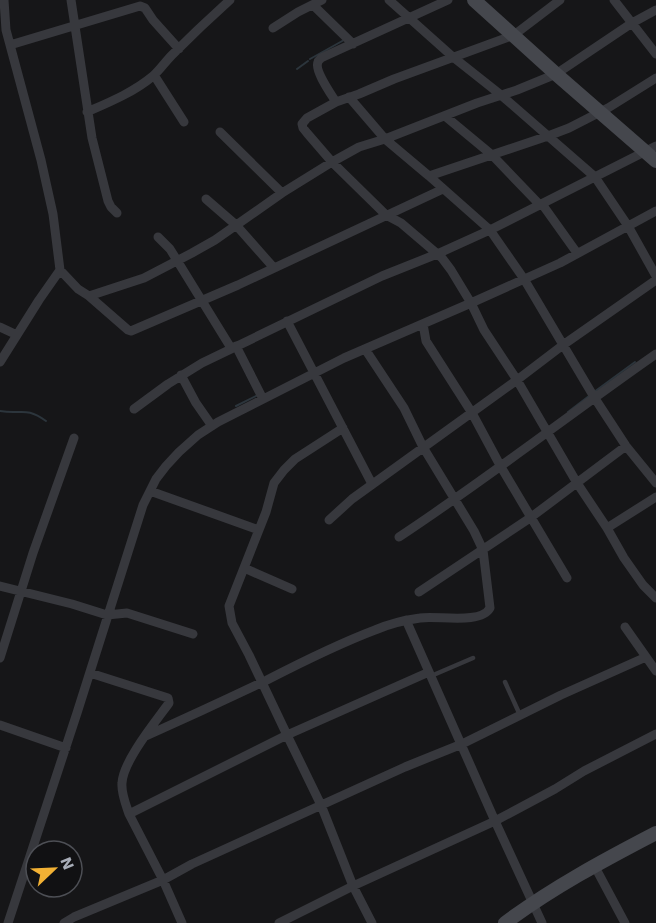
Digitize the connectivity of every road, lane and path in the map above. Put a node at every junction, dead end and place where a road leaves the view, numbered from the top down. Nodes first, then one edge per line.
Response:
1 (4, 0) edge
2 (71, 0) edge
3 (230, 0) edge
4 (322, 0) edge
5 (389, 0) edge
6 (448, 0) edge
7 (474, 0) edge
8 (560, 0) edge
9 (614, 0) edge
10 (313, 5) junction
11 (656, 10) edge
12 (410, 17) junction
13 (632, 23) junction
14 (75, 25) junction
15 (273, 28) dead end
16 (3, 31) edge
17 (513, 35) junction
18 (353, 44) junction
19 (10, 45) junction
20 (179, 49) junction
21 (656, 54) edge
22 (453, 57) junction
23 (556, 74) junction
24 (154, 75) junction
25 (656, 78) edge
26 (501, 95) junction
27 (349, 97) junction
28 (336, 102) junction
29 (599, 111) junction
30 (87, 112) junction
31 (445, 116) junction
32 (184, 122) dead end
33 (220, 132) dead end
34 (548, 136) junction
35 (385, 139) junction
36 (653, 153) edge
37 (492, 155) junction
38 (332, 162) junction
39 (429, 176) junction
40 (595, 177) junction
41 (442, 189) junction
42 (282, 193) junction
43 (206, 199) dead end
44 (541, 205) junction
45 (656, 211) edge
46 (117, 213) dead end
47 (386, 215) junction
48 (236, 225) junction
49 (628, 226) junction
50 (490, 230) junction
51 (158, 237) dead end
52 (577, 253) junction
53 (436, 254) junction
54 (177, 261) junction
55 (274, 268) junction
56 (60, 270) junction
57 (656, 278) edge
58 (524, 279) junction
59 (89, 296) junction
60 (201, 300) junction
61 (471, 303) junction
62 (287, 321) junction
63 (423, 324) junction
64 (0, 327) edge
65 (17, 335) junction
66 (563, 345) junction
67 (233, 347) junction
68 (365, 349) junction
69 (656, 354) edge
70 (0, 362) edge
71 (315, 373) junction
72 (181, 375) junction
73 (517, 380) junction
74 (594, 398) junction
75 (263, 399) junction
76 (134, 409) dead end
77 (472, 413) junction
78 (212, 426) junction
79 (343, 428) junction
80 (548, 433) junction
81 (74, 438) dead end
82 (626, 446) junction
83 (423, 447) junction
84 (501, 467) junction
85 (577, 483) junction
86 (656, 483) edge
87 (372, 484) junction
88 (150, 491) junction
89 (656, 497) edge
90 (454, 500) junction
91 (530, 518) junction
92 (329, 520) dead end
93 (607, 528) junction
94 (259, 530) junction
95 (399, 537) dead end
96 (483, 550) junction
97 (244, 567) junction
98 (567, 578) dead end
99 (0, 586) edge
100 (292, 589) dead end
101 (20, 592) junction
102 (419, 592) dead end
103 (656, 598) edge
104 (107, 615) junction
105 (406, 620) junction
106 (625, 627) dead end
107 (193, 634) dead end
108 (646, 657) junction
109 (0, 658) edge
110 (473, 658) dead end
111 (656, 671) edge
112 (90, 673) junction
113 (430, 674) junction
114 (261, 682) junction
115 (505, 682) dead end
116 (520, 715) junction
117 (0, 726) edge
118 (656, 734) edge
119 (287, 735) junction
120 (146, 736) junction
121 (462, 744) junction
122 (66, 748) junction
123 (321, 805) junction
124 (129, 814) junction
125 (495, 821) junction
126 (656, 833) edge
127 (594, 865) junction
128 (163, 880) junction
129 (353, 886) junction
130 (533, 902) junction
131 (8, 923) edge
132 (64, 923) edge
133 (182, 923) edge
134 (279, 923) edge
135 (372, 923) edge
136 (505, 923) edge
137 (542, 923) edge
138 (625, 923) edge

1 - 16 street
2 - 14 street
3 - 20 street
4 - 10 street
5 - 12 street
6 - 12 street
7 - 17 main road
8 - 17 street
9 - 13 street
10 - 15 street
10 - 18 street
11 - 13 street
12 - 18 street
12 - 22 street
13 - 21 street
13 - 23 street
14 - 19 street
14 - 20 street
14 - 30 street
16 - 19 street
17 - 22 street
17 - 23 main road
18 - 28 street
19 - 56 street
20 - 24 street
22 - 26 street
22 - 27 street
23 - 26 street
23 - 29 main road
24 - 30 street
24 - 32 street
25 - 29 street
26 - 31 street
26 - 34 street
27 - 28 street
27 - 35 street
28 - 38 street
29 - 34 street
29 - 36 main road
30 - 46 street
31 - 35 street
31 - 37 street
33 - 42 street
34 - 37 street
34 - 40 street
35 - 38 street
35 - 39 street
36 - 40 street
37 - 39 street
37 - 44 street
38 - 42 street
38 - 47 street
39 - 41 street
40 - 44 street
40 - 49 street
41 - 47 street
41 - 50 street
42 - 48 street
43 - 48 street
44 - 50 street
44 - 52 street
45 - 49 street
47 - 53 street
47 - 55 street
48 - 54 street
48 - 55 street
49 - 52 street
49 - 57 street
50 - 53 street
50 - 58 street
51 - 54 street
52 - 58 street
53 - 61 street
53 - 62 street
54 - 59 street
54 - 60 street
55 - 60 street
56 - 59 street
56 - 65 street
57 - 66 street
58 - 61 street
58 - 66 street
59 - 60 street
60 - 67 street
61 - 63 street
61 - 73 street
62 - 67 street
62 - 71 street
63 - 68 street
63 - 77 street
64 - 65 street
65 - 70 street
66 - 73 street
66 - 74 street
67 - 72 street
67 - 75 street
68 - 71 street
68 - 83 street
69 - 74 street
71 - 75 street
71 - 79 street
72 - 76 street
72 - 78 street
73 - 77 street
73 - 80 street
74 - 80 street
74 - 82 street
75 - 78 street
77 - 83 street
77 - 84 street
78 - 88 street
79 - 87 street
79 - 94 street
80 - 84 street
80 - 85 street
81 - 101 street
82 - 85 street
82 - 86 street
83 - 87 street
83 - 90 street
84 - 90 street
84 - 91 street
85 - 91 street
85 - 93 street
87 - 92 street
88 - 94 street
88 - 104 street
89 - 93 street
90 - 95 street
90 - 96 street
91 - 96 street
91 - 98 street
93 - 103 street
94 - 97 street
96 - 102 street
96 - 105 street
97 - 100 street
97 - 114 street
99 - 101 street
101 - 104 street
101 - 109 street
104 - 107 street
104 - 112 street
105 - 113 street
105 - 114 street
106 - 108 street
108 - 111 street
108 - 116 street
110 - 113 lane
112 - 120 street
112 - 122 street
113 - 119 street
113 - 121 street
114 - 119 street
114 - 120 street
115 - 116 lane
116 - 121 street
117 - 122 street
118 - 125 street
119 - 123 street
119 - 124 street
120 - 124 street
121 - 123 street
121 - 125 street
122 - 131 street
123 - 128 street
123 - 129 street
124 - 128 street
125 - 129 street
125 - 130 street
126 - 127 main road
127 - 130 main road
127 - 138 street
128 - 132 street
128 - 133 street
129 - 134 street
129 - 135 street
130 - 136 main road
130 - 137 street

